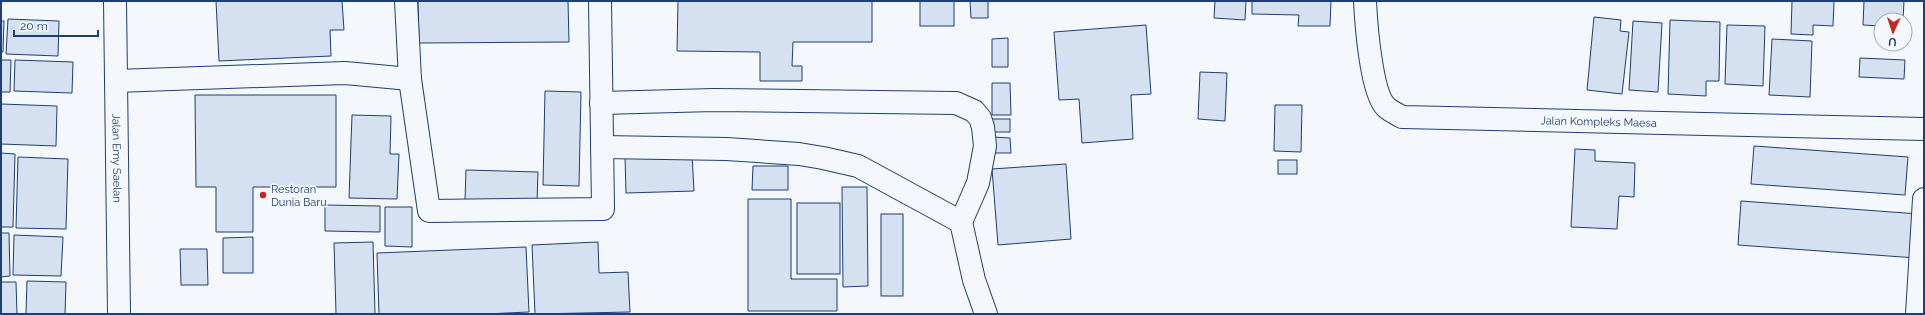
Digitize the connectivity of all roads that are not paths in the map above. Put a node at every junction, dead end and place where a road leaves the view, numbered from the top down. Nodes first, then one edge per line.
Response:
1 (115, 1) edge
2 (406, 1) edge
3 (600, 1) edge
4 (1365, 1) edge
5 (410, 79) junction
6 (116, 81) junction
7 (602, 104) junction
8 (1924, 129) edge
9 (602, 147) junction
10 (1924, 199) edge
11 (961, 222) junction
12 (119, 314) edge
13 (986, 314) edge
14 (1918, 314) edge

1 - 6 main road, Jalan Emy Saelan
2 - 5 main road
3 - 7 main road
4 - 8 main road, Jalan Kompleks Maesa
5 - 6 main road
5 - 9 main road
6 - 12 main road, Jalan Emy Saelan
7 - 9 main road
7 - 11 main road
9 - 11 main road
10 - 14 main road
11 - 13 main road

